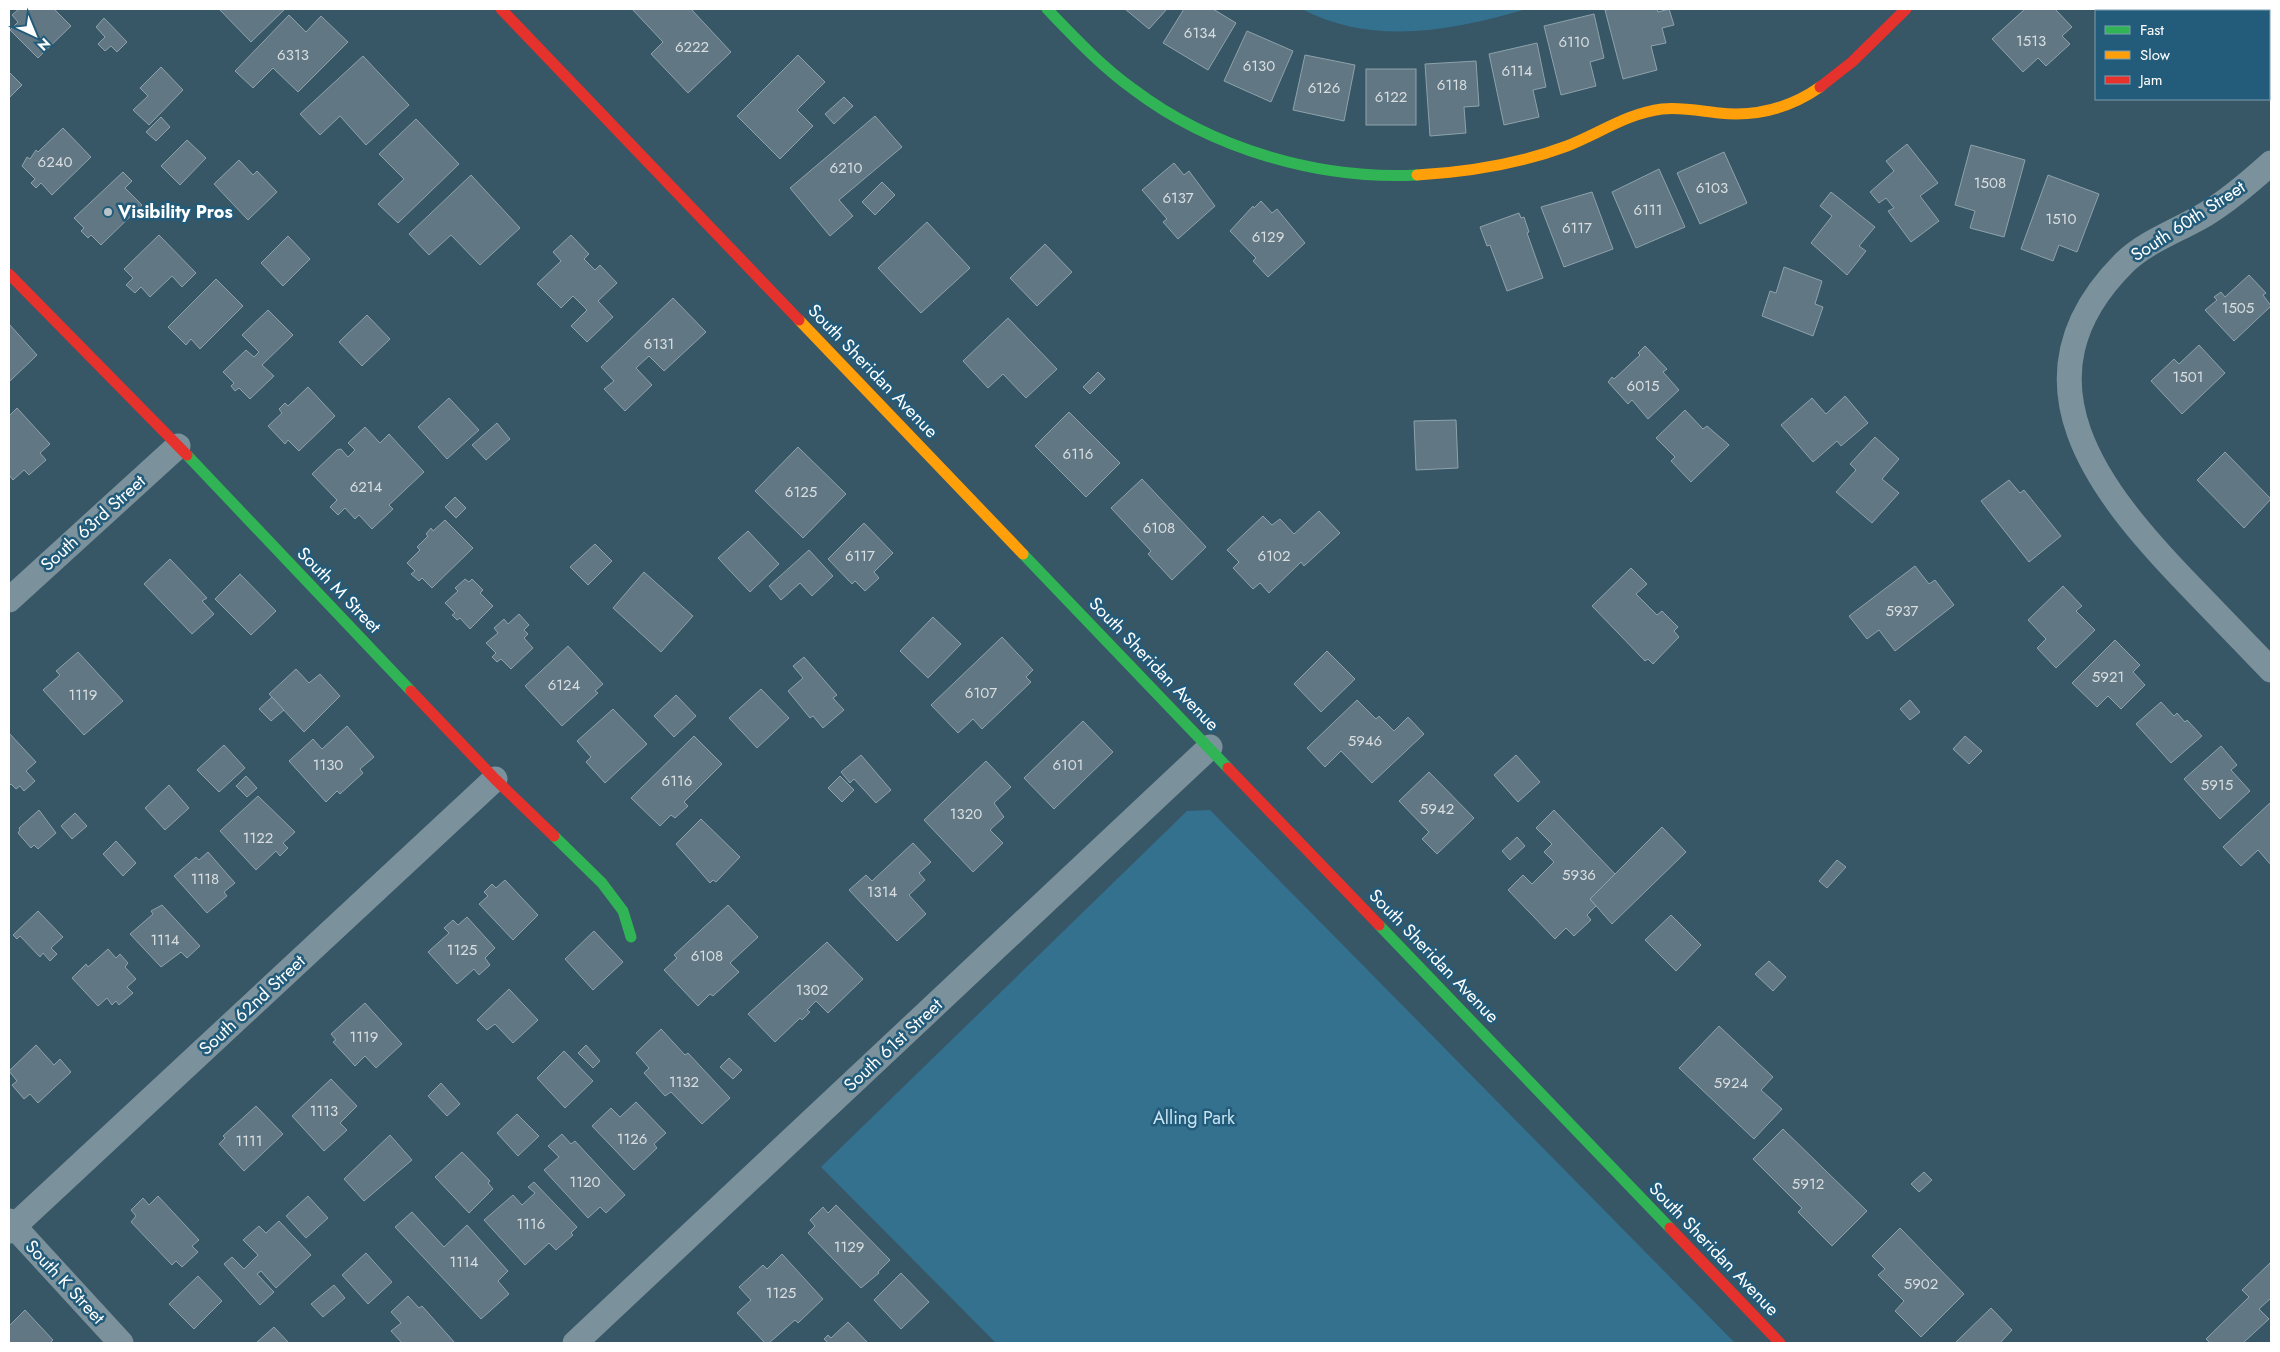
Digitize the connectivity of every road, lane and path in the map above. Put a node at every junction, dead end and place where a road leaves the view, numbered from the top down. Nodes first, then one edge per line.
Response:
1 (501, 9) edge
2 (1047, 9) edge
3 (1906, 9) edge
4 (2271, 163) edge
5 (9, 274) edge
6 (178, 446) junction
7 (9, 600) edge
8 (2271, 670) edge
9 (1210, 748) junction
10 (496, 779) junction
11 (631, 937) dead end
12 (10, 1226) edge
13 (121, 1343) edge
14 (575, 1343) edge
15 (1780, 1343) edge

1 - 9 street, South Sheridan Avenue
2 - 3 street
4 - 8 street, South 60th Street
5 - 6 street, South M Street
6 - 7 street, South 63rd Street
6 - 10 street, South M Street
9 - 14 street, South 61st Street
9 - 15 street, South Sheridan Avenue
10 - 11 street, South M Street
10 - 12 street, South 62nd Street
12 - 13 street, South K Street

